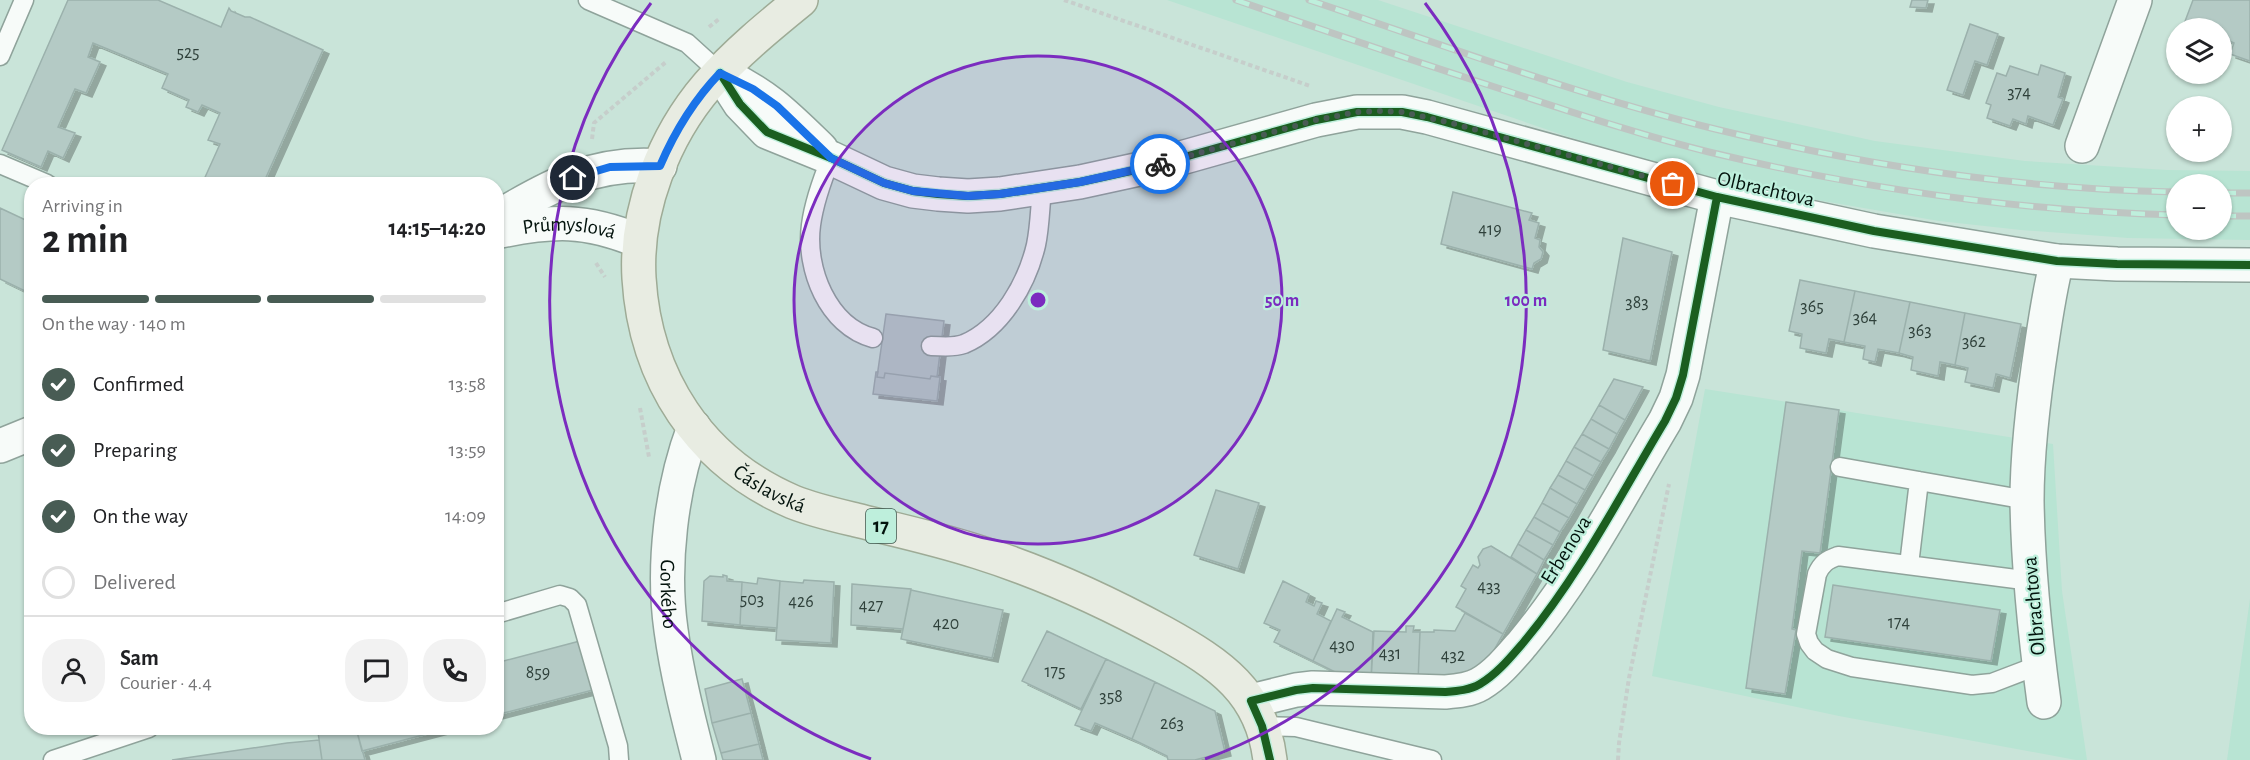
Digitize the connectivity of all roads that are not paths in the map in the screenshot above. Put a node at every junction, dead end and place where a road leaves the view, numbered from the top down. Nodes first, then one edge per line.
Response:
1 (24, 0) edge
2 (588, 0) edge
3 (801, 0) edge
4 (2135, 0) edge
5 (0, 56) edge
6 (720, 73) junction
7 (2082, 146) dead end
8 (831, 158) junction
9 (0, 164) edge
10 (660, 166) junction
11 (31, 177) edge
12 (1042, 189) junction
13 (1717, 197) junction
14 (504, 214) edge
15 (504, 230) edge
16 (639, 242) junction
17 (2057, 261) junction
18 (2250, 265) edge
19 (873, 338) dead end
20 (931, 346) dead end
21 (694, 427) junction
22 (24, 436) edge
23 (0, 446) edge
24 (1840, 467) dead end
25 (1919, 481) junction
26 (2027, 500) junction
27 (1909, 565) junction
28 (2031, 581) junction
29 (504, 612) edge
30 (2039, 665) junction
31 (2044, 702) dead end
32 (1257, 713) junction
33 (128, 735) edge
34 (52, 760) edge
35 (619, 760) edge
36 (699, 760) edge
37 (1270, 760) edge
38 (1432, 760) edge

1 - 5 lane
2 - 6 lane
3 - 6 main road, Čáslavská / 17
4 - 7 street
6 - 8 street, Olbrachtova
6 - 10 main road, Čáslavská / 17
8 - 12 street, Olbrachtova
8 - 19 lane
9 - 11 lane
10 - 14 street, Průmyslová
10 - 16 main road, Čáslavská / 17
12 - 13 street, Olbrachtova
12 - 20 lane
13 - 17 street, Olbrachtova
13 - 32 street, Erbenova
15 - 16 street, Průmyslová
16 - 21 main road, Čáslavská / 17
17 - 18 street, Olbrachtova
17 - 26 street, Olbrachtova
21 - 32 main road, Čáslavská / 17
21 - 36 street, Gorkého
22 - 23 street
24 - 25 lane
25 - 26 lane
25 - 27 lane
26 - 28 street, Olbrachtova
27 - 28 lane
27 - 30 lane
28 - 30 street, Olbrachtova
29 - 35 lane
30 - 31 street, Olbrachtova
32 - 37 main road, Čáslavská / 17
32 - 38 lane
33 - 34 lane

